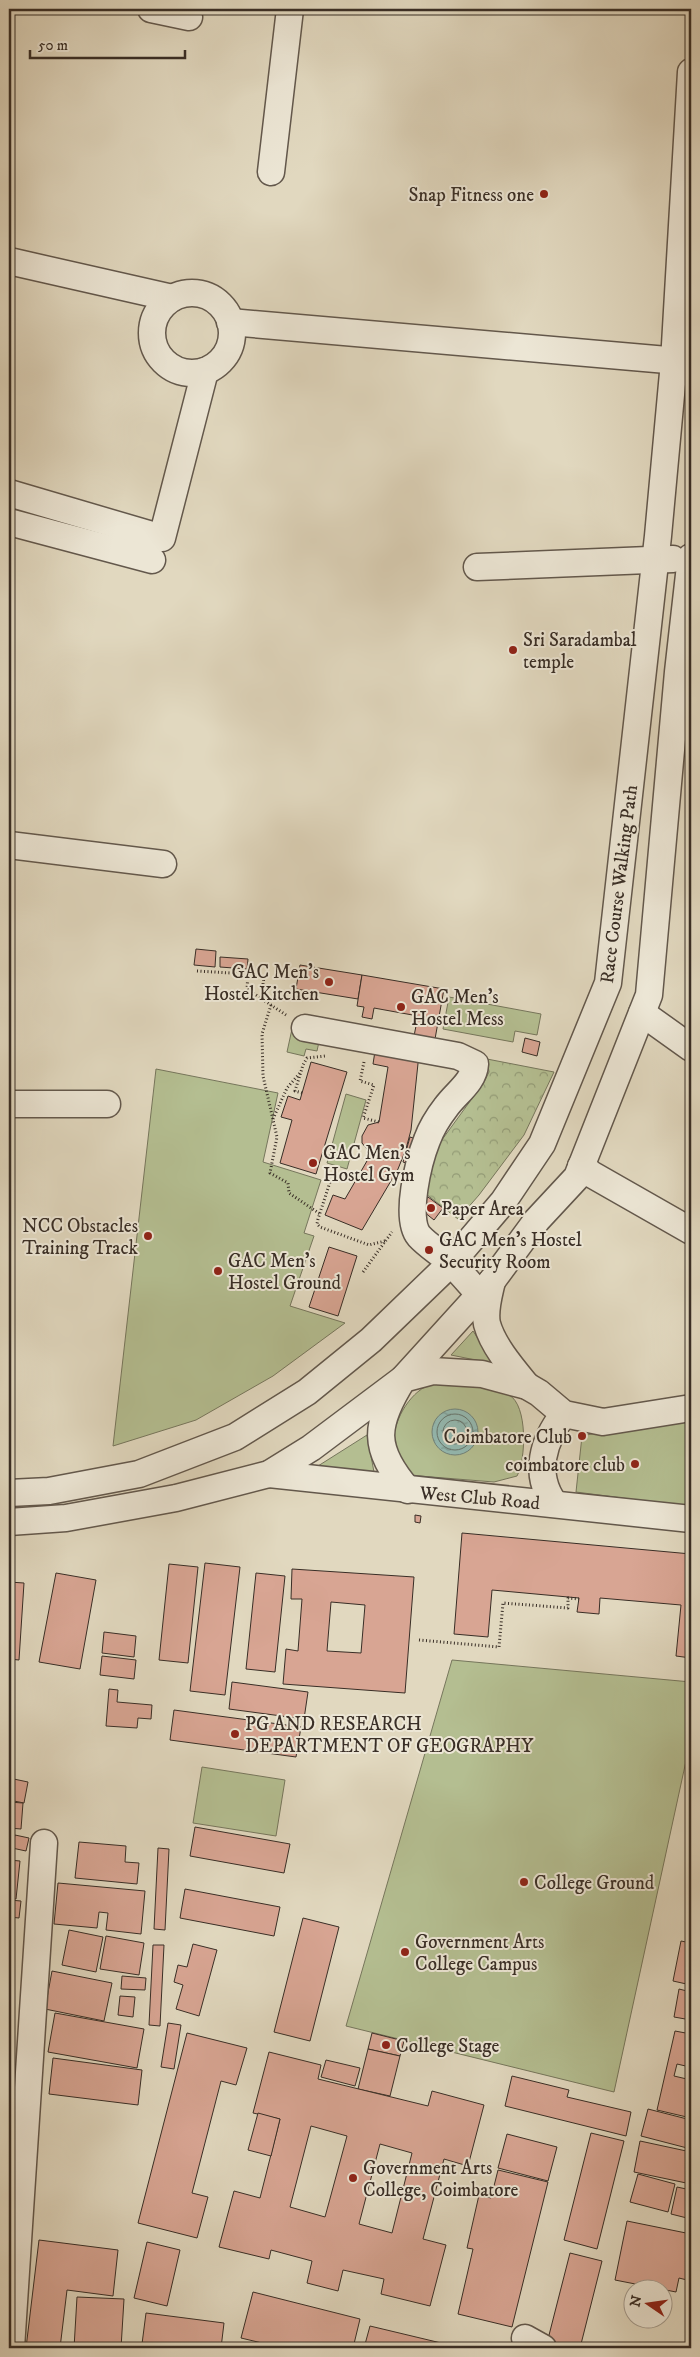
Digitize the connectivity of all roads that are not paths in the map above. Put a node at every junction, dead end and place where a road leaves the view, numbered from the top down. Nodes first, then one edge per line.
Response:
1 (151, 9) edge
2 (290, 9) edge
3 (189, 17) dead end
4 (691, 72) edge
5 (271, 172) dead end
6 (9, 261) edge
7 (172, 298) junction
8 (230, 322) junction
9 (683, 362) edge
10 (205, 371) junction
11 (9, 493) edge
12 (9, 522) edge
13 (691, 557) edge
14 (152, 560) dead end
15 (656, 560) junction
16 (477, 567) dead end
17 (687, 638) edge
18 (685, 673) edge
19 (9, 845) edge
20 (164, 864) dead end
21 (642, 1013) junction
22 (305, 1028) road end
23 (691, 1048) edge
24 (9, 1104) edge
25 (107, 1104) dead end
26 (582, 1166) junction
27 (691, 1231) edge
28 (451, 1263) junction
29 (486, 1288) junction
30 (403, 1379) junction
31 (527, 1386) junction
32 (691, 1408) edge
33 (564, 1414) junction
34 (269, 1474) junction
35 (408, 1490) junction
36 (9, 1493) edge
37 (554, 1504) junction
38 (691, 1519) edge
39 (9, 1522) edge
40 (44, 1843) dead end
41 (11, 2348) edge

1 - 3 street
2 - 5 street
4 - 9 street, Race Course Walking Path
6 - 7 street
7 - 8 street
7 - 10 street
8 - 9 street
8 - 10 street
9 - 15 street, Race Course Walking Path
10 - 11 street
12 - 14 street
13 - 15 street
13 - 17 street
15 - 16 street
15 - 28 street, Race Course Walking Path
17 - 18 street
18 - 21 street
19 - 20 street
21 - 23 street
21 - 26 street
22 - 28 street
24 - 25 street
26 - 27 street
26 - 29 street
28 - 29 street
28 - 36 street, Race Course Walking Path
29 - 30 street
29 - 31 street
30 - 31 street
30 - 34 street
30 - 35 street
31 - 33 street
32 - 33 street
33 - 37 street
34 - 35 street, West Club Road
34 - 39 street
35 - 37 street, West Club Road
37 - 38 street, West Club Road
40 - 41 street

